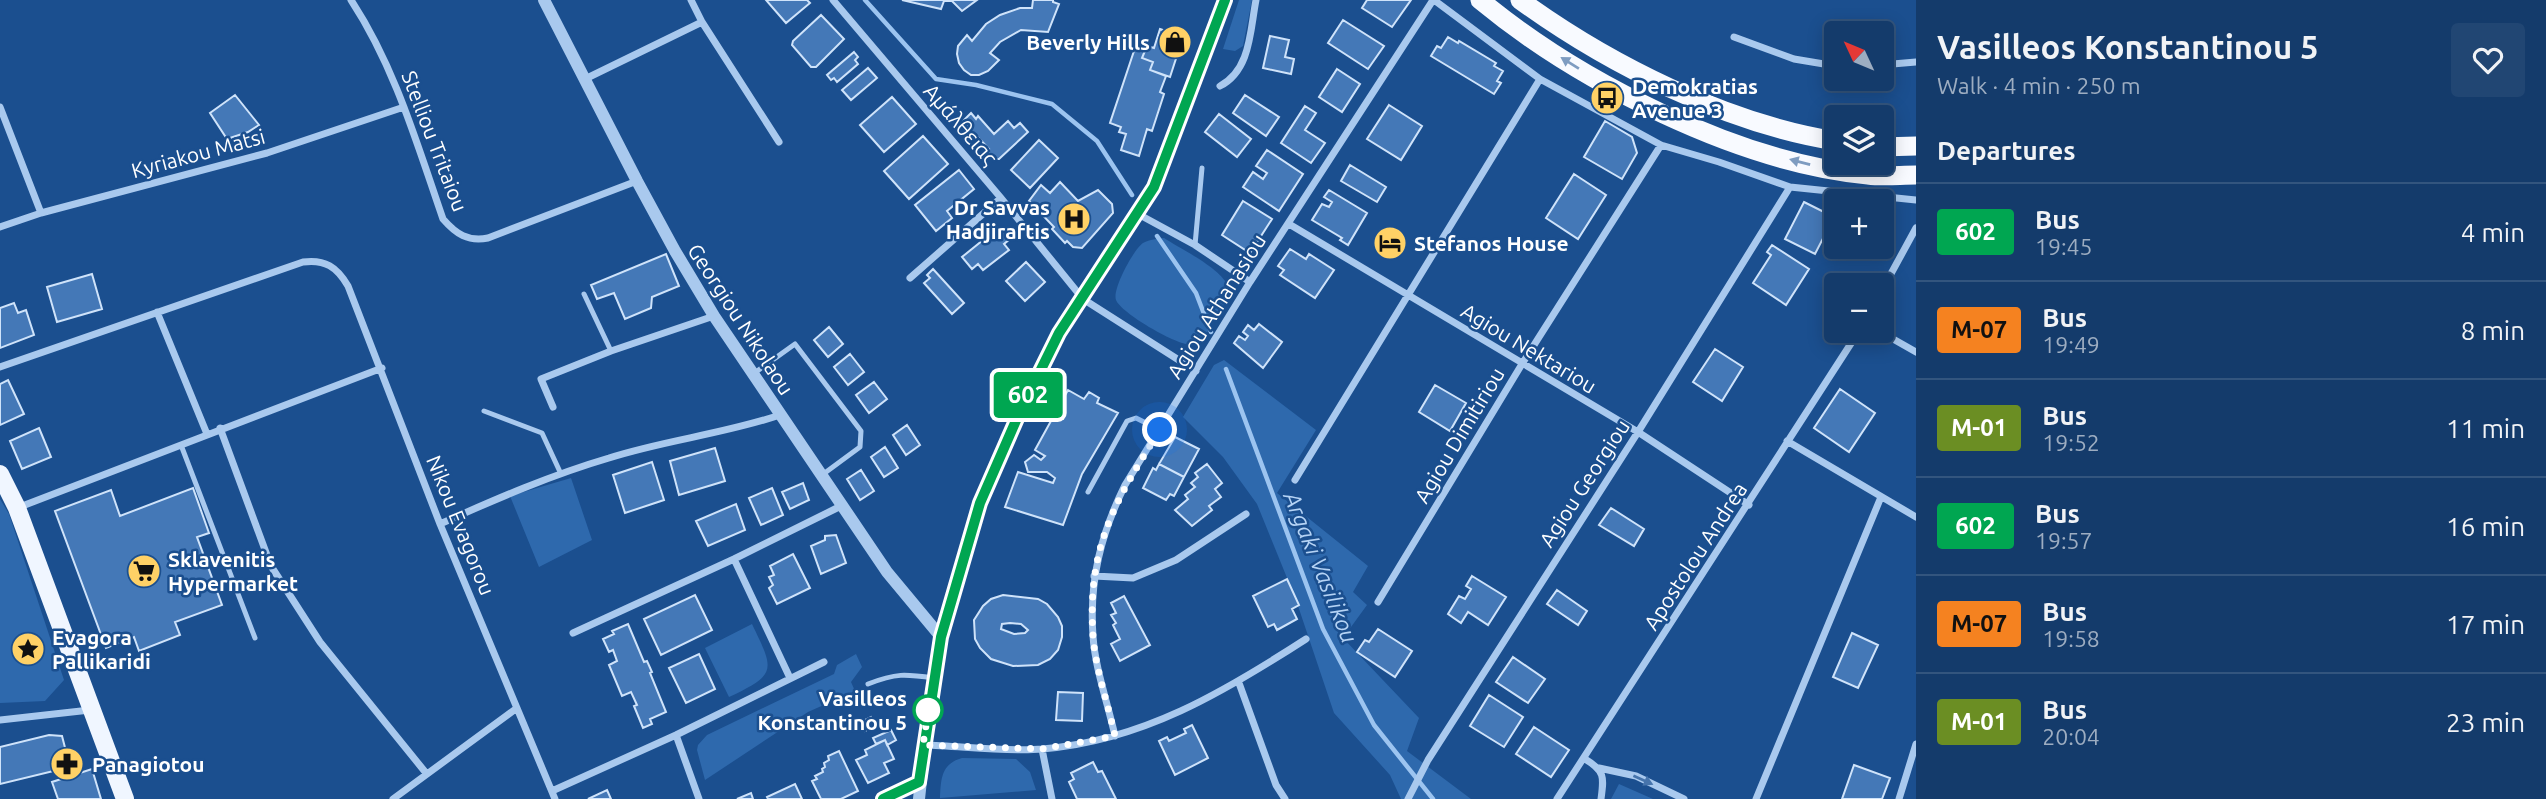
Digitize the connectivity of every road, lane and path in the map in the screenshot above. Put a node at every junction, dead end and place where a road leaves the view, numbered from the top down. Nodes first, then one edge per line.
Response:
1 (351, 0) edge
2 (544, 0) edge
3 (691, 0) edge
4 (833, 0) edge
5 (1225, 0) edge
6 (1256, 0) edge
7 (1433, 0) edge
8 (1480, 0) edge
9 (1520, 0) edge
10 (702, 22) junction
11 (1734, 37) dead end
12 (1916, 62) edge
13 (1824, 64) edge
14 (1894, 64) edge
15 (1541, 79) junction
16 (584, 80) junction
17 (1220, 86) dead end
18 (0, 107) edge
19 (404, 107) junction
20 (1824, 138) edge
21 (779, 142) dead end
22 (1661, 145) junction
23 (1894, 146) edge
24 (1916, 146) edge
25 (1202, 168) dead end
26 (1916, 175) edge
27 (637, 181) junction
28 (1790, 187) junction
29 (1001, 198) junction
30 (1916, 200) edge
31 (41, 213) junction
32 (1138, 214) junction
33 (1289, 224) junction
34 (0, 227) edge
35 (1916, 228) edge
36 (1195, 245) junction
37 (1891, 273) edge
38 (910, 278) dead end
39 (1250, 282) junction
40 (584, 294) dead end
41 (1407, 296) junction
42 (1083, 299) junction
43 (157, 312) junction
44 (714, 316) junction
45 (1894, 340) edge
46 (1851, 343) edge
47 (611, 351) junction
48 (1916, 352) edge
49 (1522, 364) junction
50 (0, 367) edge
51 (382, 368) junction
52 (1196, 371) junction
53 (753, 374) junction
54 (553, 407) dead end
55 (484, 411) dead end
56 (780, 415) junction
57 (220, 428) junction
58 (1160, 430) junction
59 (1638, 432) junction
60 (207, 434) junction
61 (1787, 441) junction
62 (181, 445) junction
63 (0, 474) edge
64 (561, 474) junction
65 (821, 476) junction
66 (1295, 480) dead end
67 (1088, 492) dead end
68 (1881, 497) junction
69 (1749, 505) junction
70 (841, 506) junction
71 (18, 508) junction
72 (1246, 514) dead end
73 (1916, 517) edge
74 (440, 524) junction
75 (734, 559) junction
76 (1094, 576) junction
77 (1378, 602) dead end
78 (573, 633) dead end
79 (941, 637) junction
80 (255, 639) dead end
81 (1306, 639) dead end
82 (824, 662) dead end
83 (790, 678) junction
84 (934, 678) junction
85 (1240, 682) junction
86 (868, 684) dead end
87 (517, 708) junction
88 (92, 710) junction
89 (0, 720) edge
90 (676, 735) junction
91 (1115, 736) junction
92 (1916, 744) edge
93 (923, 745) junction
94 (1042, 749) junction
95 (1585, 759) junction
96 (1599, 768) junction
97 (426, 773) junction
98 (919, 782) junction
99 (552, 791) junction
100 (125, 799) edge
101 (393, 799) edge
102 (555, 799) edge
103 (699, 799) edge
104 (883, 799) edge
105 (919, 799) edge
106 (1052, 799) edge
107 (1285, 799) edge
108 (1408, 799) edge
109 (1558, 799) edge
110 (1601, 799) edge
111 (1684, 799) edge
112 (1756, 799) edge
113 (1899, 799) edge

1 - 19 street, Stelliou Tritaiou
2 - 16 street, Georgiou Nikolaou
3 - 10 street
4 - 29 street, Αμάλθειας
5 - 32 street
6 - 17 street
7 - 15 street
7 - 33 street, Agiou Athanasiou
26 -> 8 highway
9 - 20 highway
10 - 16 street
10 - 21 street
11 - 13 street
12 - 14 street
15 - 22 street
15 - 41 street
16 - 27 street, Georgiou Nikolaou
18 - 31 street
19 - 27 street, Stelliou Tritaiou
19 - 31 street, Kyriakou Matsi
22 - 28 street
22 - 49 street, Agiou Dimitiriou
23 - 24 highway
25 - 36 lane
27 - 44 street, Georgiou Nikolaou
28 - 30 street
28 - 59 street, Agiou Georgiou
29 - 38 street
29 - 42 street, Αμάλθειας
31 - 34 street, Kyriakou Matsi
32 - 36 street
32 - 42 street
33 - 39 street, Agiou Athanasiou
33 - 41 street, Agiou Nektariou
35 - 37 street
36 - 39 street
39 - 52 street, Agiou Athanasiou
40 - 47 lane
41 - 49 street, Agiou Nektariou
41 - 66 street
42 - 52 street, Αμάλθειας
42 - 79 street
43 - 50 street
43 - 51 street, Nikou Evagorou
43 - 60 street
44 - 47 street
44 - 53 street, Georgiou Nikolaou
45 - 48 street
46 - 61 street, Apostolou Andrea
47 - 54 street
49 - 59 street, Agiou Nektariou
49 - 77 street, Agiou Dimitiriou
51 - 57 street
51 - 74 street, Nikou Evagorou
52 - 58 street, Agiou Athanasiou
53 - 56 street, Georgiou Nikolaou
53 - 65 lane
55 - 64 lane
56 - 64 street
56 - 65 street, Georgiou Nikolaou
57 - 60 street
57 - 97 street
58 - 67 lane
58 - 76 street, Agiou Athanasiou
59 - 69 street, Agiou Nektariou
59 - 108 street, Agiou Georgiou
60 - 62 street
61 - 68 street
61 - 69 street, Apostolou Andrea
62 - 71 street
62 - 80 lane
63 - 71 main road
64 - 74 street
65 - 70 street, Georgiou Nikolaou
68 - 73 street
68 - 112 street
69 - 95 street, Apostolou Andrea
70 - 75 street
70 - 79 street, Georgiou Nikolaou
71 - 88 main road
72 - 76 street
74 - 87 street, Nikou Evagorou
75 - 78 street
75 - 83 street
76 - 91 street, Agiou Athanasiou
79 - 84 street
81 - 85 street
82 - 83 street
83 - 90 street
84 - 86 lane
84 - 93 street
85 - 91 street
85 - 107 street
87 - 97 street
87 - 99 street, Nikou Evagorou
88 - 89 street
88 - 100 main road
90 - 99 street
90 - 103 street
91 - 94 street
92 - 113 street
93 - 94 street
93 - 98 street
94 - 106 street
95 - 96 street
95 - 109 street, Apostolou Andrea
96 - 110 street
96 -> 111 street
97 - 101 street
98 - 104 street
98 - 105 street
99 - 102 street, Nikou Evagorou

